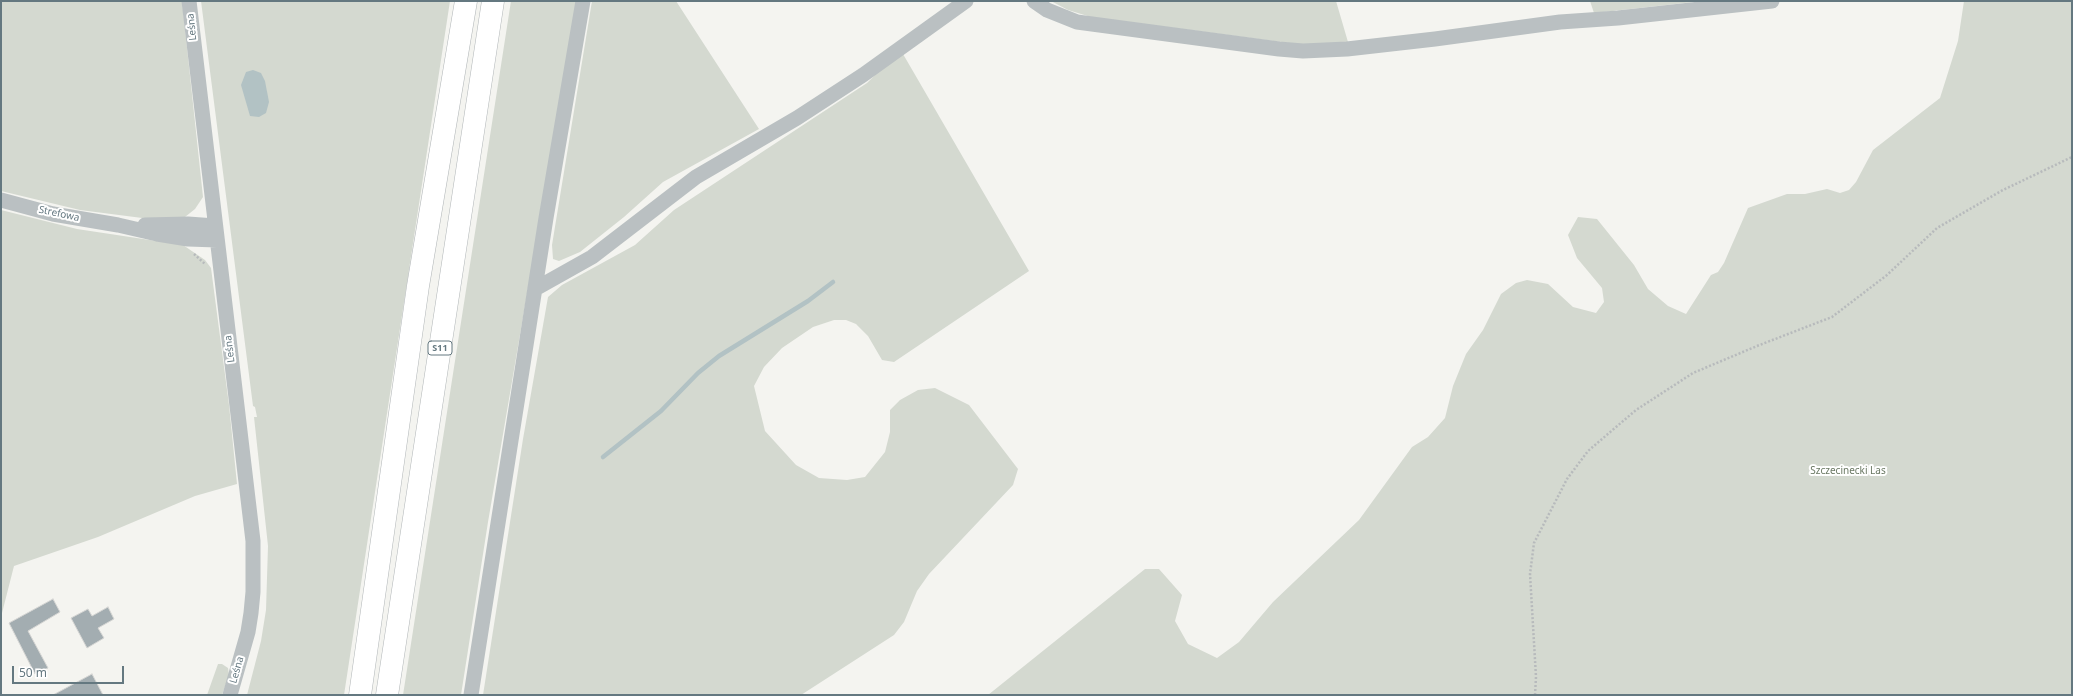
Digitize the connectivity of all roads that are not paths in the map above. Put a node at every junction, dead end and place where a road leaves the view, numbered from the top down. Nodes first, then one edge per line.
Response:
1 (189, 1) edge
2 (466, 1) edge
3 (493, 1) edge
4 (583, 1) edge
5 (966, 1) edge
6 (1034, 1) edge
7 (1772, 1) edge
8 (1, 200) edge
9 (216, 233) junction
10 (535, 289) junction
11 (230, 695) edge
12 (360, 695) edge
13 (387, 695) edge
14 (470, 695) edge

1 - 9 street, Leśna
2 - 12 highway
3 - 13 highway, S11
4 - 10 street
5 - 10 street
6 - 7 street
8 - 9 street, Strefowa
9 - 11 street, Leśna
10 - 14 street

